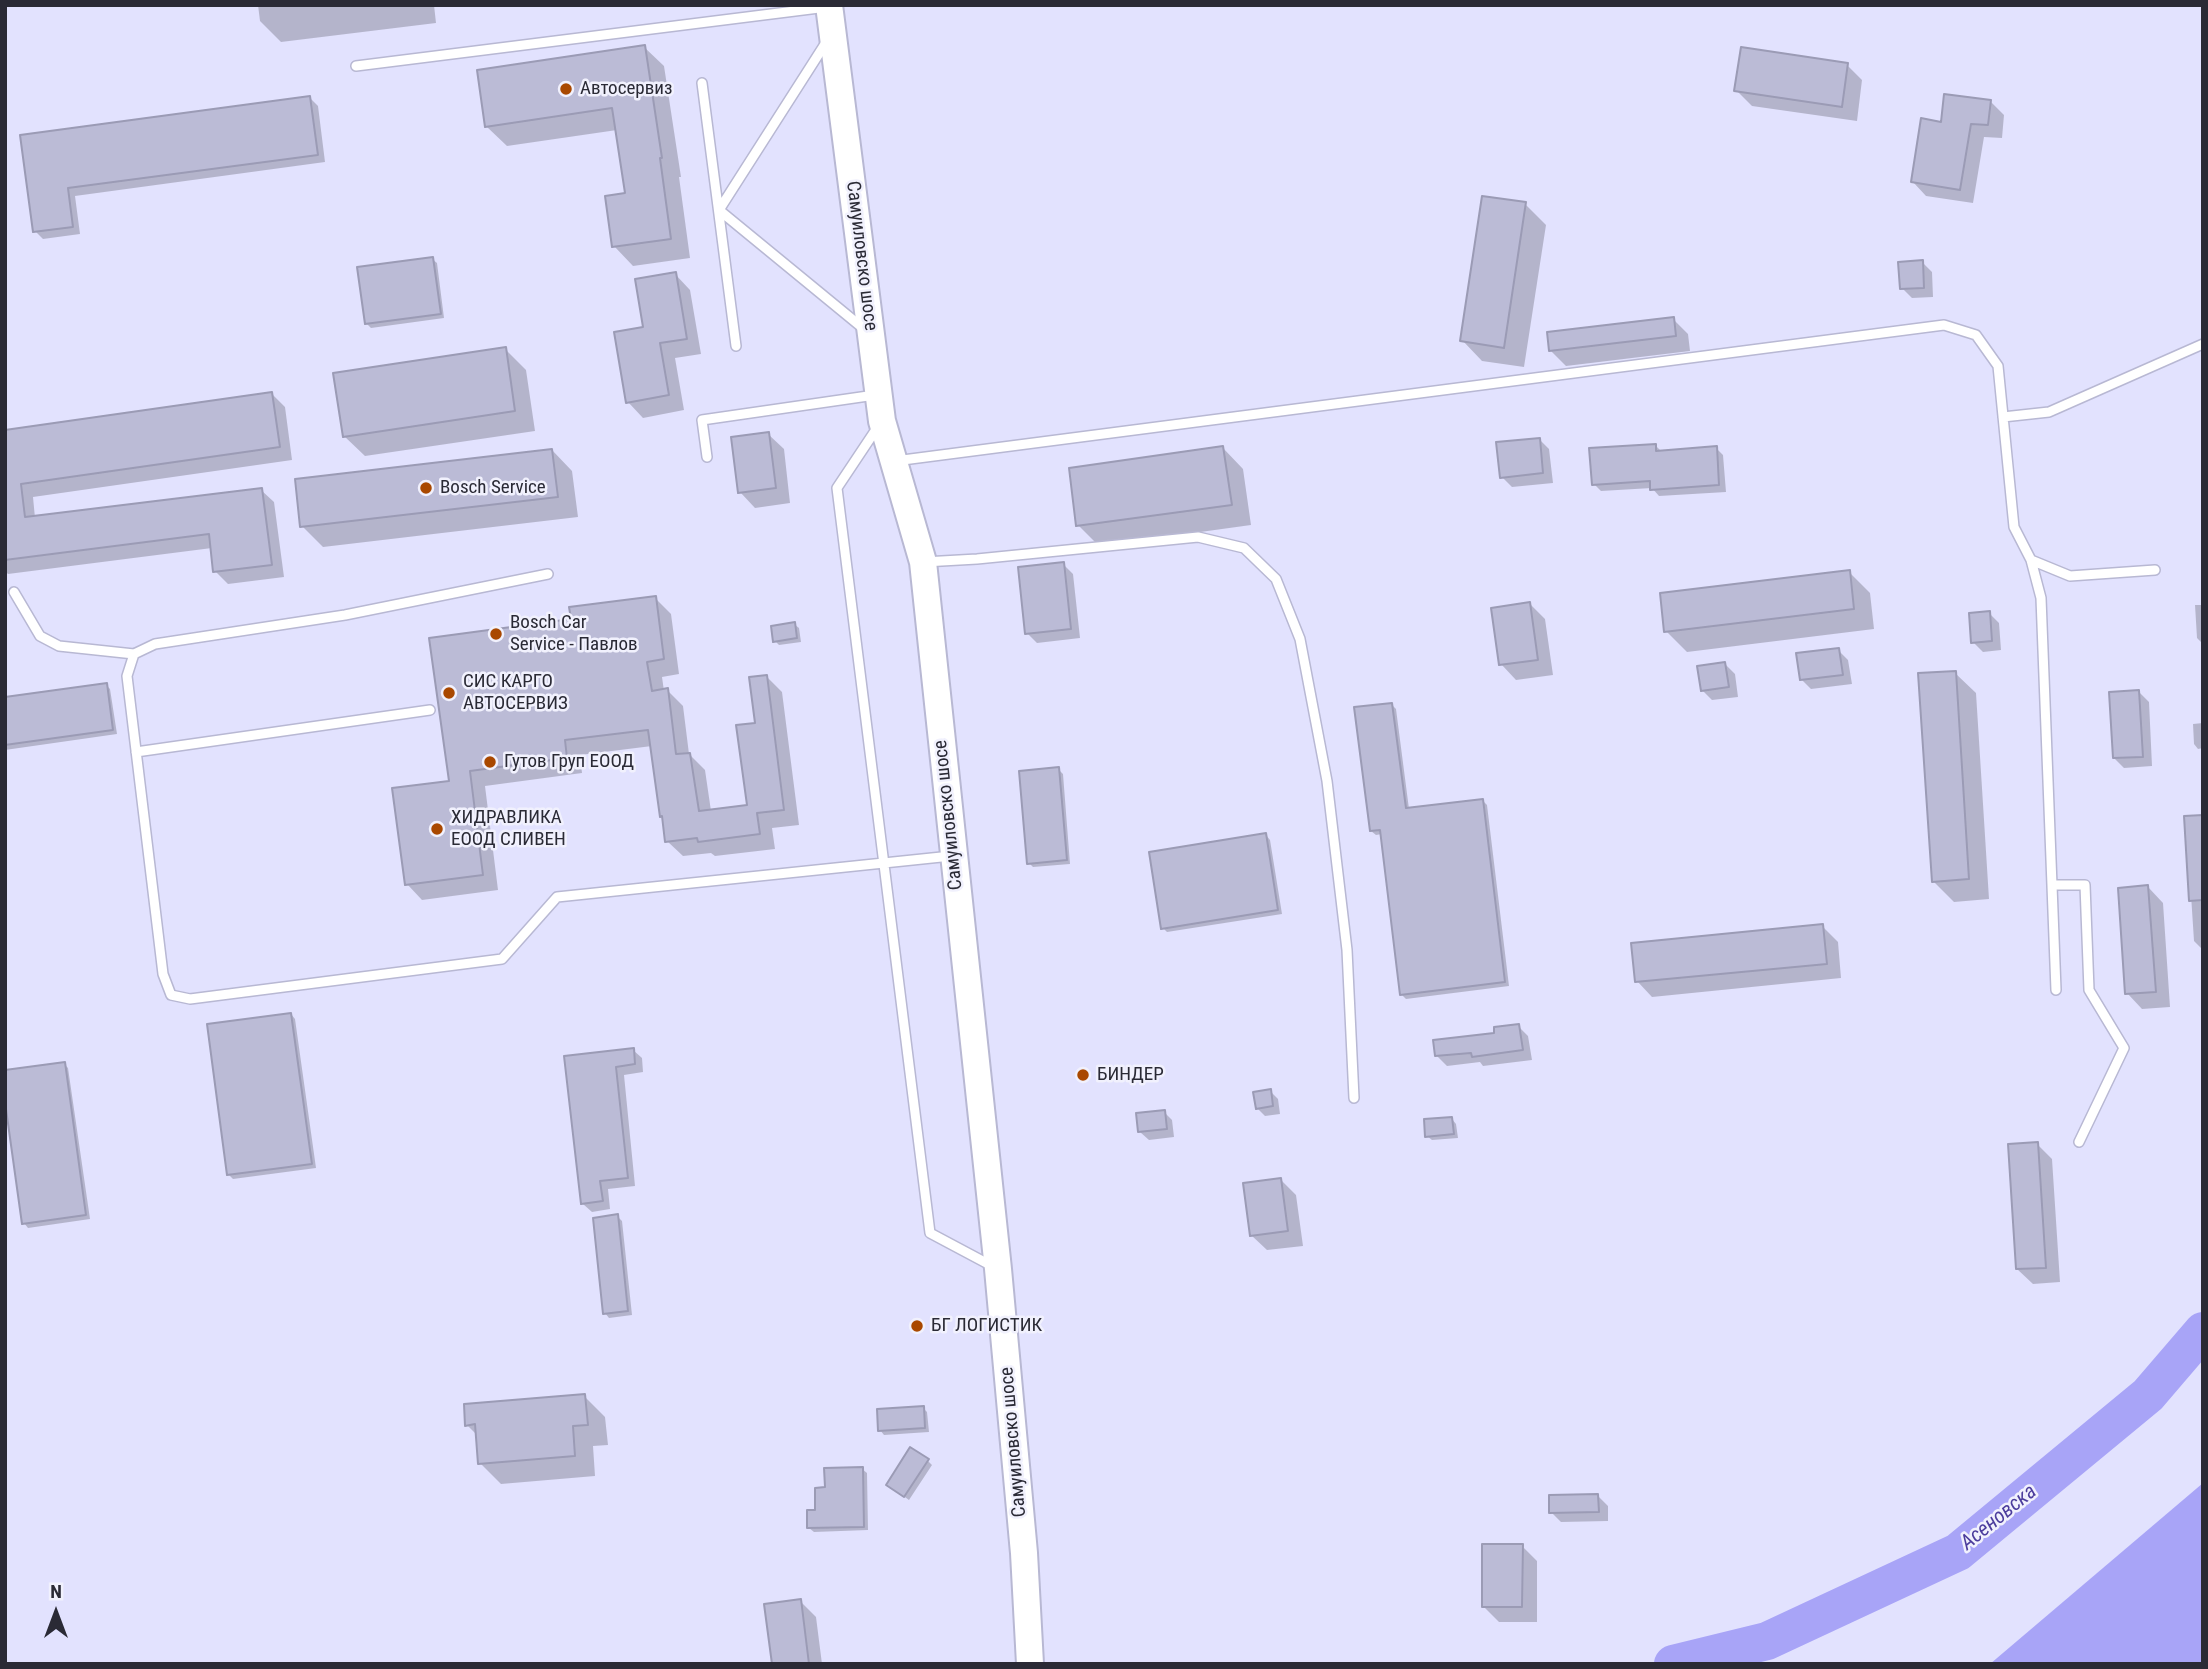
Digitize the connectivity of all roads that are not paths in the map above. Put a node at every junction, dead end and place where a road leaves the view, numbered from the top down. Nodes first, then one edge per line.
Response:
1 (829, 6) edge
2 (833, 33) junction
3 (356, 66) dead end
4 (702, 83) dead end
5 (719, 210) junction
6 (871, 334) junction
7 (2203, 344) edge
8 (736, 346) dead end
9 (878, 394) junction
10 (2003, 417) junction
11 (882, 421) junction
12 (707, 457) dead end
13 (893, 461) junction
14 (2031, 560) junction
15 (923, 562) junction
16 (2155, 570) dead end
17 (548, 574) dead end
18 (14, 592) dead end
19 (134, 654) junction
20 (430, 710) dead end
21 (136, 752) junction
22 (954, 856) junction
23 (885, 863) junction
24 (2053, 886) junction
25 (2056, 990) dead end
26 (1354, 1098) dead end
27 (2079, 1142) dead end
28 (998, 1269) junction
29 (1030, 1664) edge

1 - 2 street, Самуиловско шосе
1 - 3 lane
2 - 5 lane
2 - 6 street, Самуиловско шосе
4 - 5 lane
5 - 6 lane
5 - 8 lane
6 - 9 street, Самуиловско шосе
7 - 10 lane
9 - 11 street, Самуиловско шосе
9 - 12 lane
10 - 13 lane
10 - 14 lane
11 - 13 street, Самуиловско шосе
11 - 23 lane
13 - 15 street, Самуиловско шосе
14 - 16 lane
14 - 24 lane
15 - 22 street, Самуиловско шосе
15 - 26 lane
17 - 19 lane
18 - 19 lane
19 - 21 lane
20 - 21 lane
21 - 23 lane
22 - 23 lane
22 - 28 street, Самуиловско шосе
23 - 28 lane
24 - 25 lane
24 - 27 lane
28 - 29 street, Самуиловско шосе

